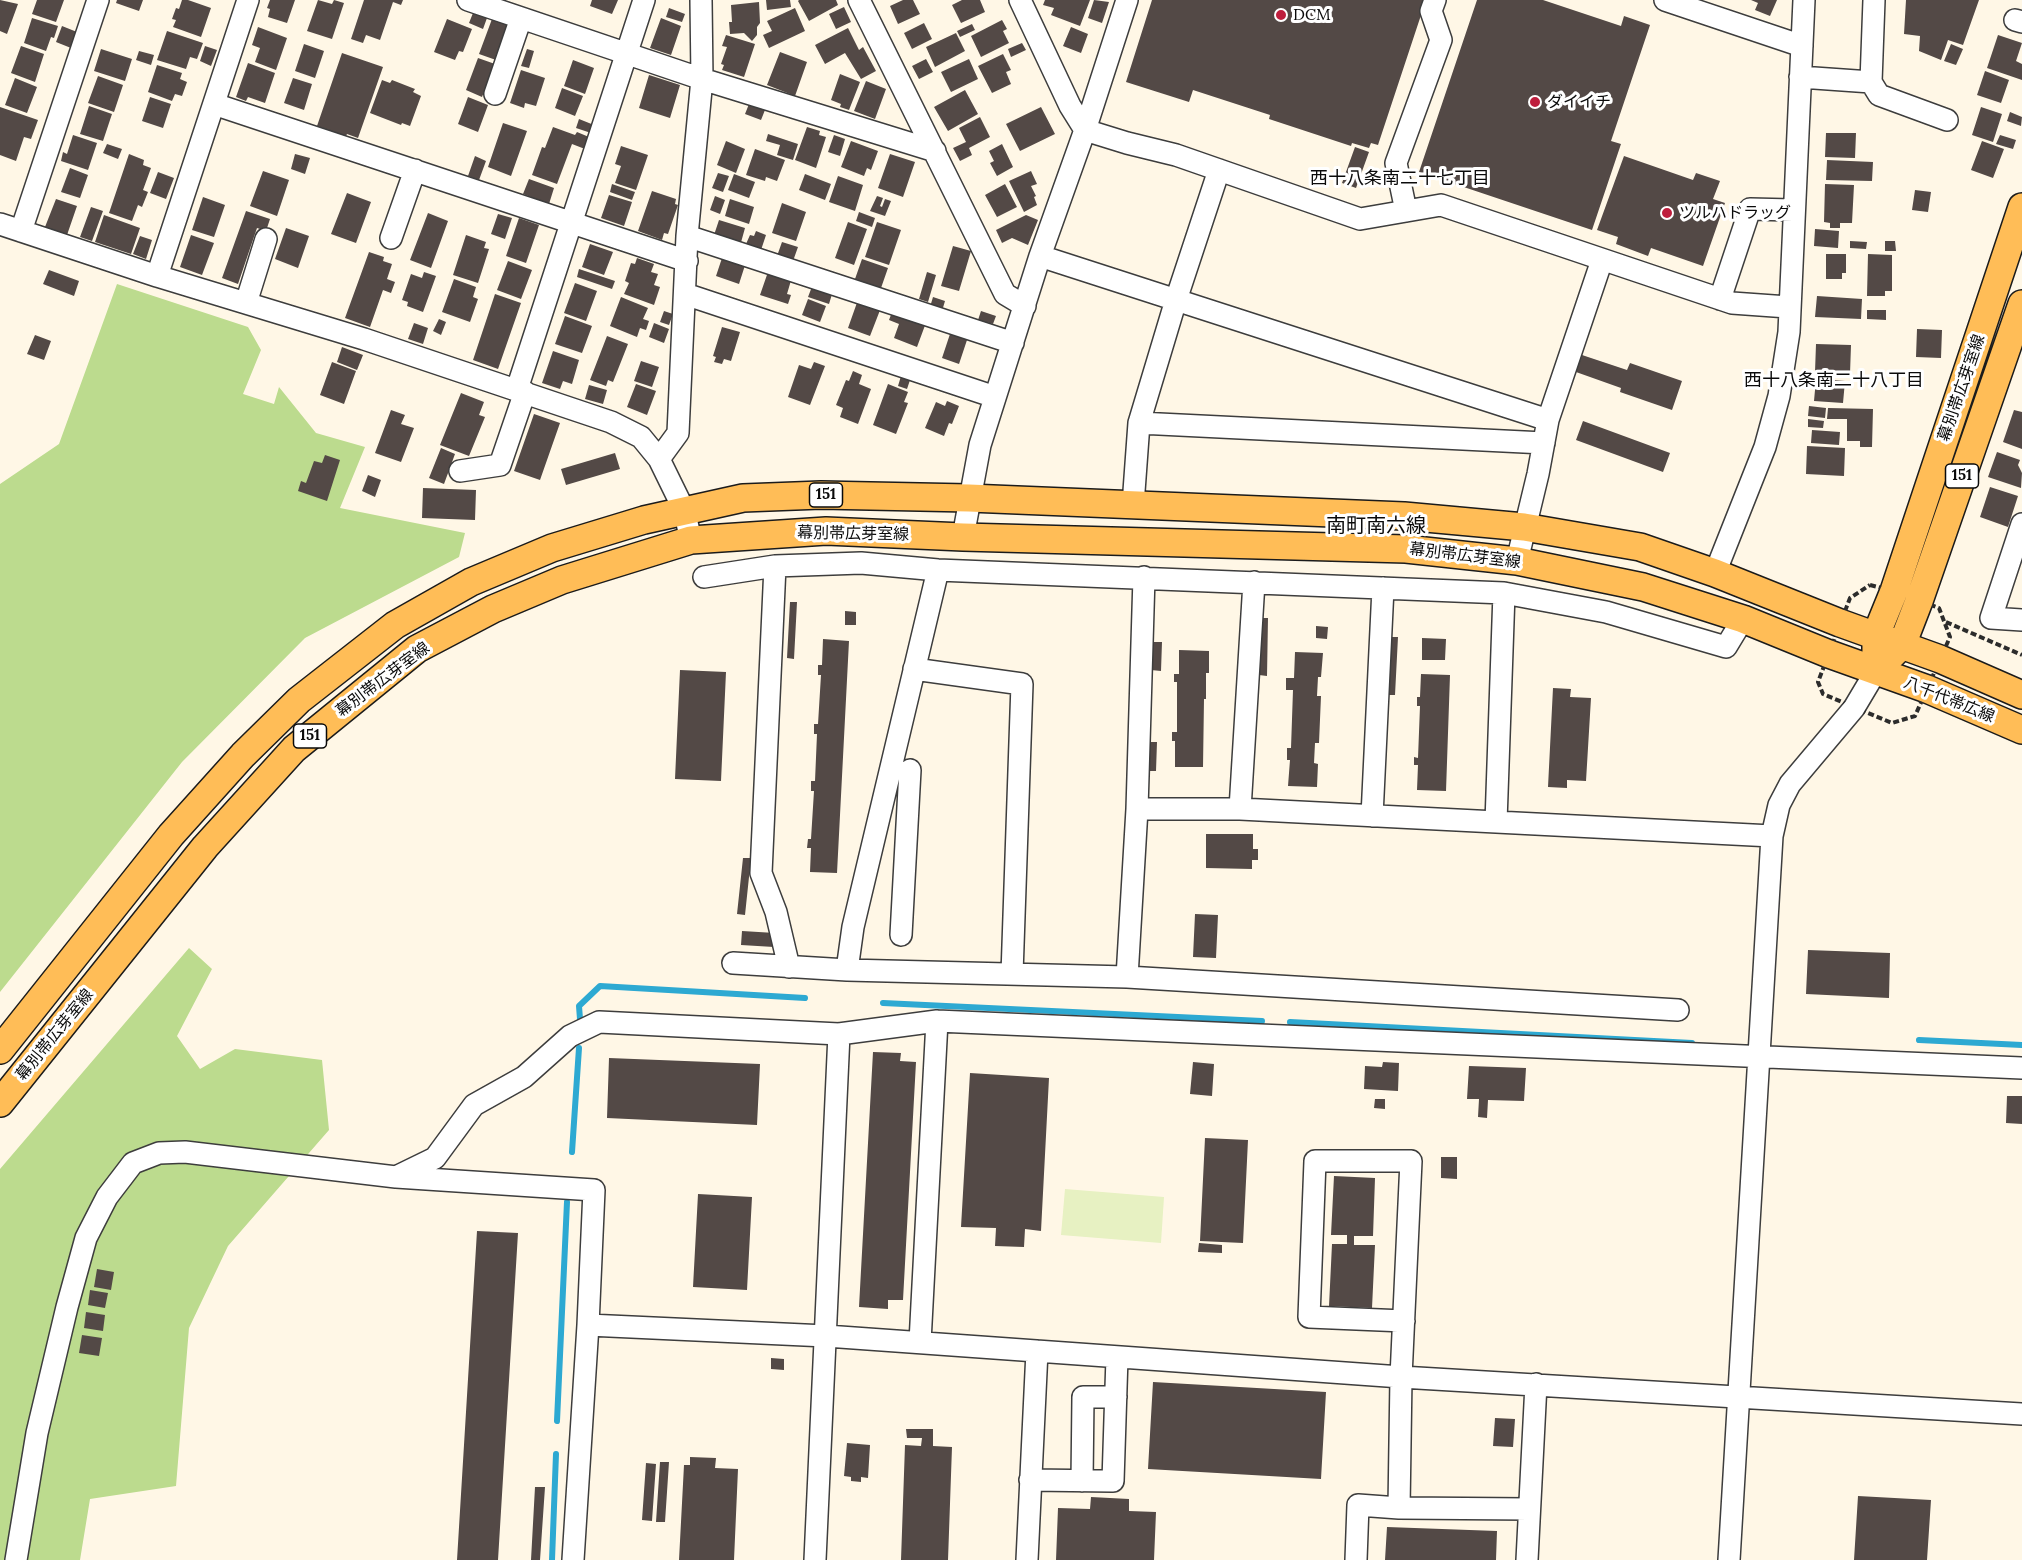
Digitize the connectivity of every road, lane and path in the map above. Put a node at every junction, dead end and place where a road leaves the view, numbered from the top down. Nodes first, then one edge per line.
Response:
1 (98, 0) edge
2 (468, 0) edge
3 (644, 0) edge
4 (701, 0) edge
5 (859, 0) edge
6 (1020, 0) edge
7 (1127, 0) edge
8 (1435, 0) edge
9 (1665, 0) edge
10 (1804, 0) edge
11 (1874, 0) edge
12 (245, 1) edge
13 (521, 18) junction
14 (1802, 46) junction
15 (627, 54) junction
16 (1800, 77) junction
17 (702, 79) junction
18 (1871, 82) junction
19 (495, 94) dead end
20 (214, 104) junction
21 (1947, 120) dead end
22 (1085, 130) junction
23 (935, 151) junction
24 (415, 170) junction
25 (1219, 170) junction
26 (2022, 207) edge
27 (1793, 210) junction
28 (1406, 211) junction
29 (573, 222) junction
30 (0, 224) edge
31 (21, 231) junction
32 (687, 236) junction
33 (392, 237) dead end
34 (267, 240) dead end
35 (1040, 256) junction
36 (1602, 260) junction
37 (687, 261) junction
38 (157, 276) junction
39 (685, 294) junction
40 (1993, 298) junction
41 (1720, 299) junction
42 (1176, 300) junction
43 (246, 303) junction
44 (1025, 306) junction
45 (1788, 307) junction
46 (2022, 307) edge
47 (1013, 343) junction
48 (521, 390) junction
49 (995, 397) junction
50 (1548, 420) junction
51 (1139, 423) junction
52 (1544, 443) junction
53 (658, 459) junction
54 (460, 471) dead end
55 (969, 498) junction
56 (1133, 505) junction
57 (684, 510) junction
58 (2022, 524) edge
59 (1524, 527) junction
60 (963, 537) junction
61 (691, 540) junction
62 (1517, 561) junction
63 (775, 566) junction
64 (938, 570) junction
65 (1715, 573) junction
66 (704, 577) dead end
67 (1144, 577) junction
68 (1254, 582) junction
69 (1383, 588) junction
70 (1504, 593) junction
71 (1743, 620) junction
72 (2022, 620) edge
73 (1875, 635) junction
74 (1902, 645) junction
75 (914, 669) junction
76 (1876, 671) junction
77 (2022, 695) edge
78 (2022, 730) edge
79 (910, 771) dead end
80 (1137, 809) junction
81 (1240, 809) junction
82 (1372, 816) junction
83 (879, 817) junction
84 (908, 820) junction
85 (1496, 822) junction
86 (1772, 836) junction
87 (901, 935) dead end
88 (733, 963) dead end
89 (789, 967) junction
90 (847, 970) junction
91 (1012, 974) junction
92 (1127, 977) junction
93 (1678, 1010) dead end
94 (937, 1021) junction
95 (839, 1034) junction
96 (0, 1050) edge
97 (1758, 1056) junction
98 (2022, 1068) edge
99 (0, 1103) edge
100 (396, 1177) junction
101 (1404, 1321) junction
102 (588, 1325) junction
103 (826, 1336) junction
104 (920, 1342) junction
105 (1036, 1351) junction
106 (1117, 1357) junction
107 (1401, 1377) junction
108 (1536, 1384) junction
109 (1116, 1398) junction
110 (1737, 1398) junction
111 (2022, 1414) edge
112 (1030, 1480) junction
113 (1082, 1481) junction
114 (1399, 1508) junction
115 (1528, 1509) junction
116 (16, 1560) edge
117 (573, 1560) edge
118 (816, 1560) edge
119 (1027, 1560) edge
120 (1356, 1560) edge
121 (1527, 1560) edge
122 (1729, 1560) edge

1 - 31 street
2 - 13 street
3 - 15 street
4 - 17 street
5 - 23 street
6 - 22 street
7 - 22 street
8 - 28 street
9 - 14 street
10 - 14 street
11 - 18 street
12 - 20 street
13 - 15 street
13 - 19 street
14 - 16 street
15 - 17 street
15 - 29 street
16 - 18 street
16 - 27 street
17 - 23 street
17 - 32 street
18 - 21 street
20 - 24 street
20 - 38 street
22 - 25 street
22 - 35 street
23 - 44 street
24 - 29 street
24 - 33 street
25 - 28 street
25 - 42 street
26 - 40 main road, 幕別帯広芽室線 / 151
27 - 41 street
27 - 45 street
28 - 36 street
29 - 37 street
29 - 48 street
30 - 31 street
31 - 38 street
32 - 37 street
32 - 47 street
34 - 43 street
35 - 42 street
35 - 44 street
36 - 41 street
36 - 50 street
37 - 39 street
38 - 43 street
39 - 49 street
39 - 53 street
40 - 46 street
40 - 73 main road, 幕別帯広芽室線 / 151
41 - 45 street
42 - 50 street
42 - 51 street
43 - 48 street
44 - 47 street
45 - 65 street
46 - 74 main road, 幕別帯広芽室線 / 151
47 - 49 street
48 - 53 street
48 - 54 street
49 - 55 street
50 - 52 street
51 - 52 street
51 - 56 street
52 - 59 street
53 - 57 street
55 - 56 main road, 幕別帯広芽室線 / 151
55 - 57 main road, 幕別帯広芽室線 / 151
55 - 60 street
56 - 59 main road, 幕別帯広芽室線 / 151
57 - 61 street
57 - 96 main road, 幕別帯広芽室線 / 151
58 - 72 street
59 - 62 street
59 - 65 main road, 幕別帯広芽室線 / 151
60 - 61 main road, 幕別帯広芽室線 / 151
60 - 62 main road, 幕別帯広芽室線 / 151
61 - 99 main road, 幕別帯広芽室線 / 151
62 - 71 main road, 幕別帯広芽室線 / 151
63 - 64 street
63 - 66 street
63 - 89 street
64 - 67 street
64 - 75 street
65 - 73 main road, 幕別帯広芽室線 / 151
67 - 68 street
67 - 80 street
68 - 69 street
68 - 81 street
69 - 70 street
69 - 82 street
70 - 71 street
70 - 85 street
71 - 76 main road, 幕別帯広芽室線 / 151
73 - 74 main road, 幕別帯広芽室線 / 151
73 - 76 main road, 幕別帯広芽室線 / 151
74 - 76 main road, 幕別帯広芽室線 / 151
74 - 77 main road, 八千代帯広線
75 - 83 street
75 - 91 street
76 - 78 main road, 八千代帯広線
76 - 86 street
79 - 84 street
80 - 81 street
80 - 92 street
81 - 82 street
82 - 85 street
83 - 84 street
83 - 90 street
84 - 87 street
85 - 86 street
86 - 97 street
88 - 89 street
89 - 90 street
90 - 91 street
91 - 92 street
92 - 93 street
94 - 95 street
94 - 97 street
94 - 104 street
95 - 100 street
95 - 103 street
97 - 98 street
97 - 110 street
100 - 102 street
100 - 116 street
101 - 101 street
101 - 107 street
102 - 103 street
102 - 117 street
103 - 104 street
103 - 118 street
104 - 105 street
105 - 106 street
105 - 112 street
106 - 107 street
106 - 109 street
107 - 108 street
107 - 114 street
108 - 110 street
108 - 115 street
109 - 113 street
109 - 113 street
110 - 111 street
110 - 122 street
112 - 113 street
112 - 119 street
114 - 115 street
114 - 120 street
115 - 121 street

